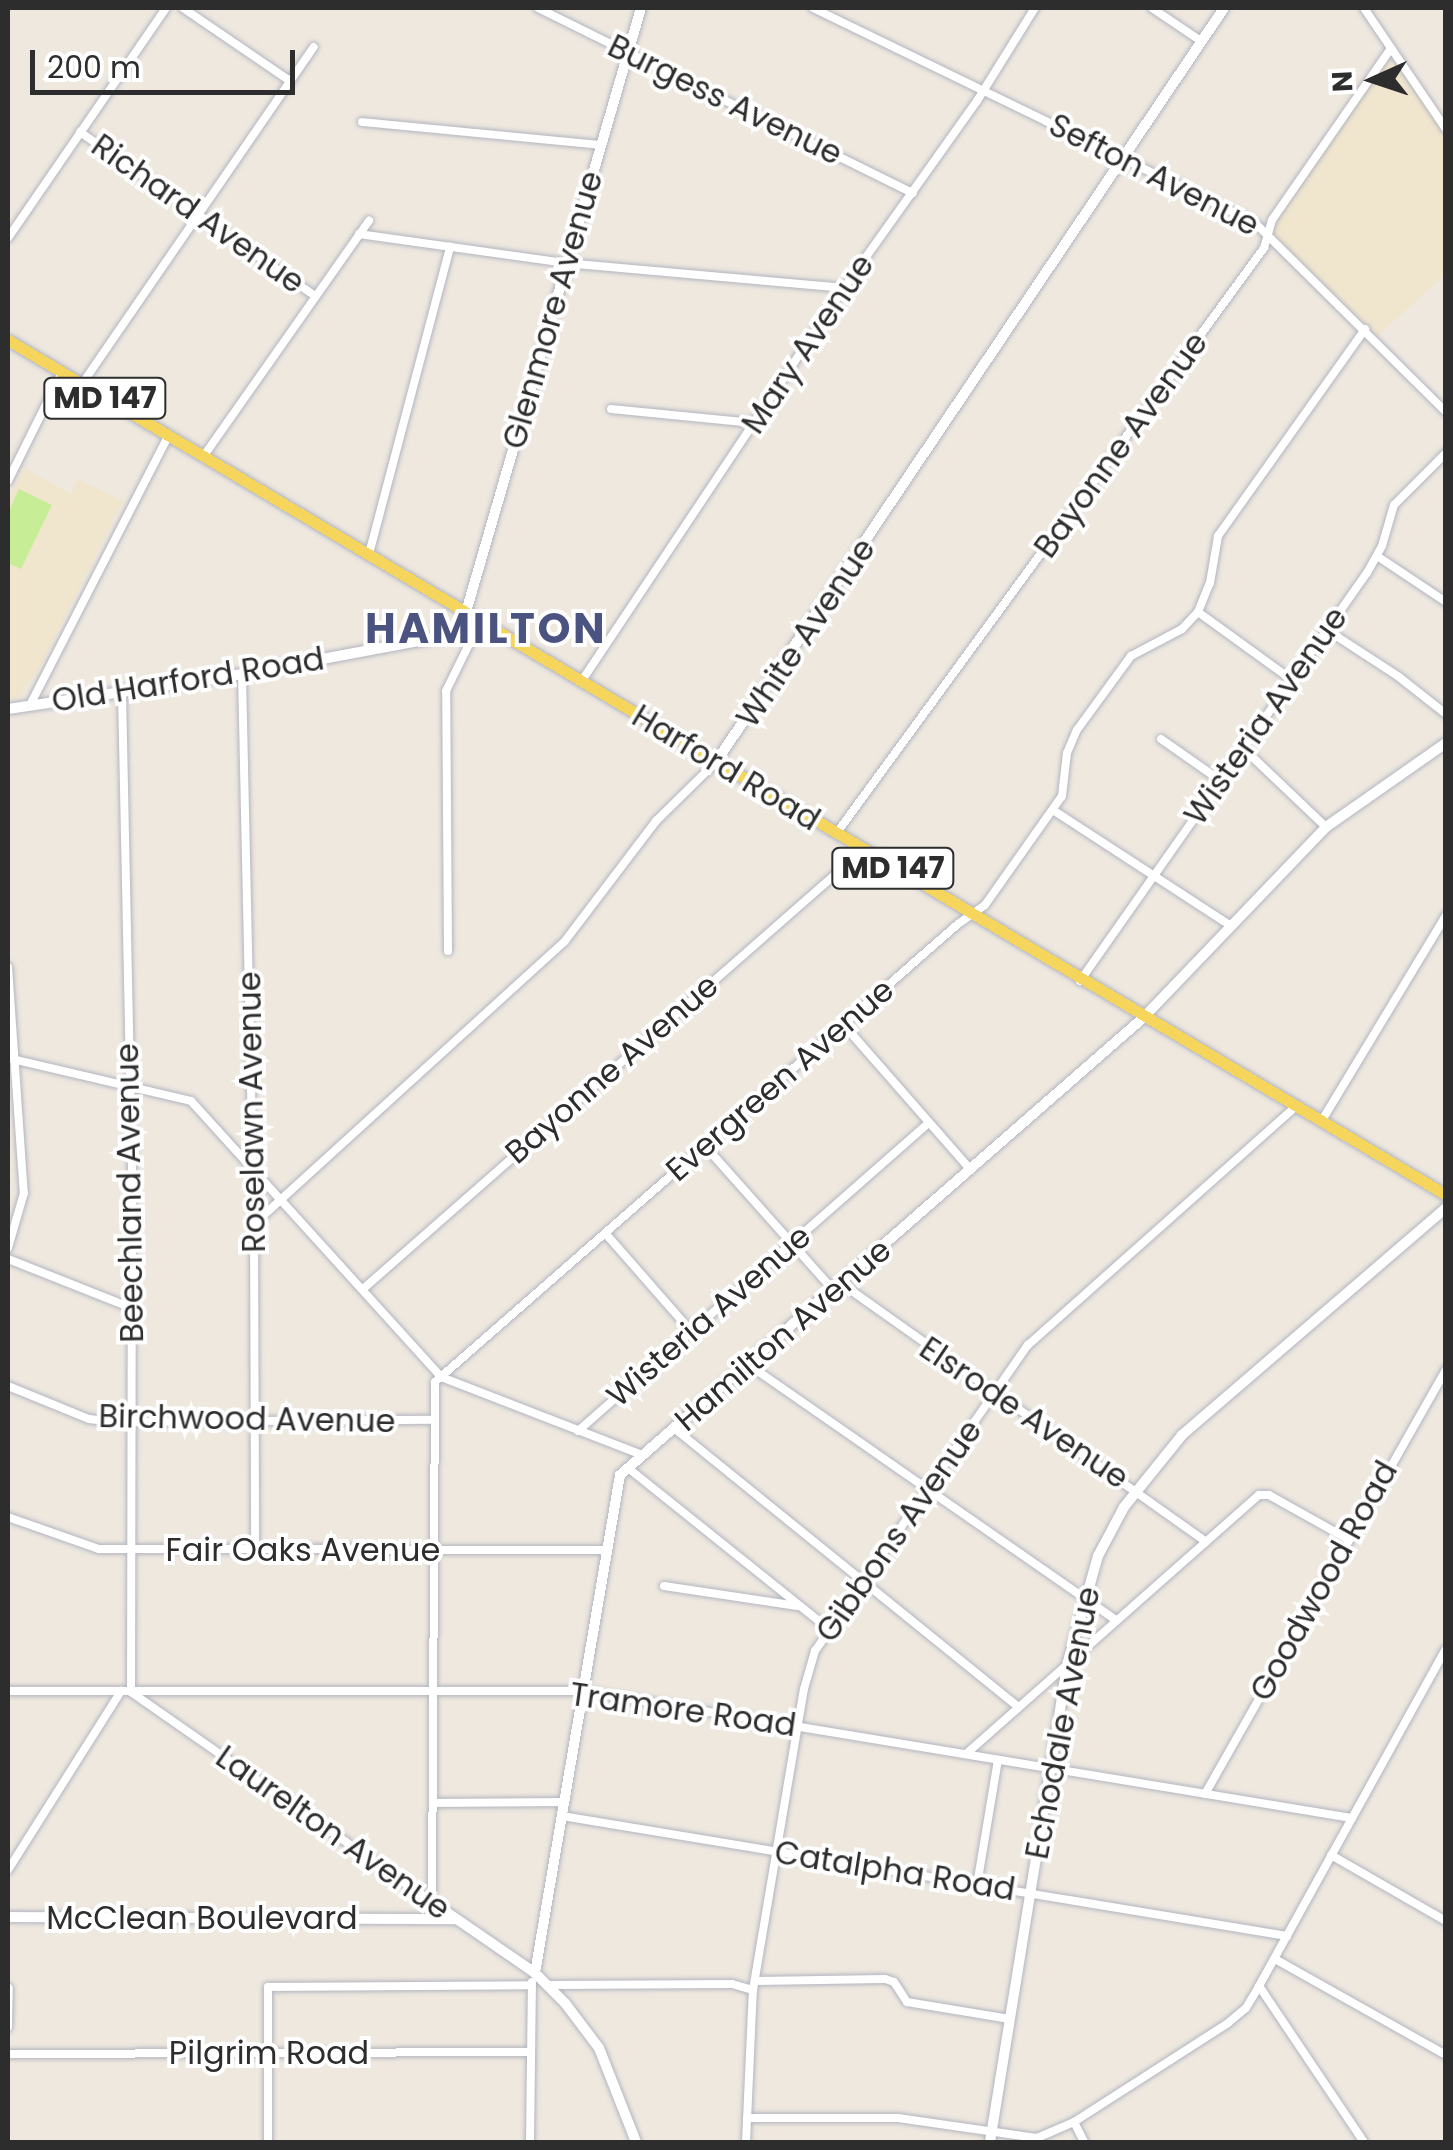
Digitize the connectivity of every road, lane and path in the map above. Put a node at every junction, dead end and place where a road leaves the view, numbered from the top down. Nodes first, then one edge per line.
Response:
1 (166, 8) edge
2 (182, 8) edge
3 (538, 8) edge
4 (642, 8) edge
5 (813, 8) edge
6 (1035, 8) edge
7 (1152, 8) edge
8 (1224, 8) edge
9 (1364, 8) edge
10 (1201, 41) junction
11 (314, 47) dead end
12 (1391, 48) junction
13 (628, 53) junction
14 (290, 81) junction
15 (983, 90) junction
16 (362, 122) dead end
17 (1446, 129) edge
18 (80, 132) junction
19 (601, 145) junction
20 (1123, 157) junction
21 (913, 192) junction
22 (199, 213) junction
23 (369, 221) dead end
24 (1268, 232) junction
25 (359, 234) junction
26 (8, 238) edge
27 (450, 248) junction
28 (566, 263) junction
29 (844, 288) junction
30 (315, 296) junction
31 (1365, 330) junction
32 (8, 340) edge
33 (62, 372) junction
34 (82, 384) junction
35 (611, 409) dead end
36 (1446, 412) edge
37 (753, 423) junction
38 (168, 436) junction
39 (1446, 453) edge
40 (203, 457) junction
41 (8, 480) edge
42 (368, 554) junction
43 (1378, 556) junction
44 (1446, 602) edge
45 (466, 612) junction
46 (1198, 612) junction
47 (480, 627) junction
48 (1327, 630) junction
49 (242, 674) junction
50 (1292, 680) junction
51 (581, 682) junction
52 (122, 693) junction
53 (30, 705) junction
54 (8, 709) edge
55 (1446, 714) edge
56 (1161, 739) dead end
57 (1446, 743) edge
58 (1244, 748) junction
59 (716, 762) junction
60 (1221, 781) junction
61 (1053, 810) junction
62 (1326, 828) junction
63 (836, 834) junction
64 (862, 850) junction
65 (1154, 876) junction
66 (971, 915) junction
67 (1446, 916) edge
68 (1230, 926) junction
69 (448, 952) dead end
70 (8, 968) edge
71 (1080, 980) junction
72 (1143, 1018) junction
73 (843, 1024) junction
74 (12, 1059) edge
75 (129, 1087) junction
76 (1295, 1107) junction
77 (1320, 1122) junction
78 (930, 1123) junction
79 (705, 1146) junction
80 (252, 1166) junction
81 (971, 1170) junction
82 (1446, 1195) edge
83 (281, 1198) junction
84 (1446, 1208) edge
85 (254, 1224) junction
86 (606, 1234) junction
87 (792, 1243) junction
88 (8, 1248) edge
89 (8, 1259) edge
90 (363, 1288) junction
91 (838, 1288) junction
92 (132, 1308) junction
93 (690, 1331) junction
94 (748, 1364) junction
95 (1446, 1369) edge
96 (441, 1377) junction
97 (8, 1386) edge
98 (994, 1393) junction
99 (432, 1420) junction
100 (132, 1421) junction
101 (256, 1421) junction
102 (674, 1429) junction
103 (578, 1430) junction
104 (642, 1455) junction
105 (628, 1468) junction
106 (929, 1489) junction
107 (1137, 1490) junction
108 (8, 1517) edge
109 (1346, 1538) junction
110 (1206, 1542) junction
111 (132, 1550) junction
112 (255, 1550) junction
113 (432, 1550) junction
114 (604, 1550) junction
115 (863, 1582) junction
116 (664, 1586) dead end
117 (1084, 1595) junction
118 (798, 1606) junction
119 (1116, 1620) junction
120 (829, 1629) junction
121 (1446, 1649) edge
122 (1068, 1662) junction
123 (8, 1691) edge
124 (433, 1691) junction
125 (582, 1691) junction
126 (126, 1692) junction
127 (1018, 1707) junction
128 (798, 1727) junction
129 (966, 1754) junction
130 (998, 1760) junction
131 (1052, 1768) junction
132 (1205, 1794) junction
133 (433, 1802) junction
134 (564, 1802) junction
135 (562, 1816) junction
136 (1352, 1818) junction
137 (778, 1852) junction
138 (1332, 1855) junction
139 (8, 1870) edge
140 (977, 1884) junction
141 (1030, 1894) junction
142 (432, 1902) junction
143 (8, 1917) edge
144 (456, 1919) junction
145 (1446, 1921) edge
146 (1287, 1936) junction
147 (1274, 1958) junction
148 (533, 1979) junction
149 (549, 1985) junction
150 (755, 1986) junction
151 (1259, 1986) junction
152 (9, 1988) edge
153 (1010, 2019) junction
154 (8, 2028) edge
155 (530, 2052) junction
156 (268, 2053) junction
157 (8, 2054) edge
158 (1446, 2054) edge
159 (747, 2118) junction
160 (1074, 2122) junction
161 (991, 2138) edge
162 (268, 2142) edge
163 (530, 2142) edge
164 (636, 2142) edge
165 (746, 2142) edge
166 (1084, 2142) edge
167 (1364, 2142) edge

1 - 18 street
2 - 14 street
3 - 13 street, Burgess Avenue
4 - 13 street, Glenmore Avenue
5 - 15 street, Sefton Avenue
6 - 15 street, Mary Avenue
7 - 10 street
8 - 10 street, White Avenue
9 - 12 street
10 - 20 street, White Avenue
11 - 14 street
12 - 17 street
12 - 24 street, Bayonne Avenue
13 - 19 street, Glenmore Avenue
13 - 21 street, Burgess Avenue
14 - 22 street
15 - 20 street, Sefton Avenue
15 - 21 street, Mary Avenue
16 - 19 street
18 - 22 street, Richard Avenue
18 - 26 street
19 - 28 street, Glenmore Avenue
20 - 24 street, Sefton Avenue
20 - 59 street, White Avenue
21 - 29 street, Mary Avenue
22 - 30 street, Richard Avenue
22 - 34 street
23 - 25 street
24 - 31 street, Sefton Avenue
24 - 63 street, Bayonne Avenue
25 - 27 street
25 - 30 street
27 - 28 street
27 - 42 street
28 - 29 street
28 - 45 street, Glenmore Avenue
29 - 37 street, Mary Avenue
30 - 40 street
31 - 36 street, Sefton Avenue
31 - 46 street
32 - 33 main road, Harford Road / MD 147
33 - 34 main road, Harford Road / MD 147
33 - 41 street
34 - 38 main road, Harford Road / MD 147
35 - 37 street
37 - 51 street, Mary Avenue
38 - 40 main road, Harford Road / MD 147
38 - 53 street
39 - 43 street, Wisteria Avenue
40 - 42 main road, Harford Road / MD 147
42 - 45 main road, Harford Road / MD 147
43 - 44 street
43 - 48 street, Wisteria Avenue
45 - 47 main road, Harford Road / MD 147
46 - 50 street
46 - 61 street, Evergreen Avenue
47 - 49 street, Old Harford Road
47 - 51 main road, Harford Road / MD 147
47 - 69 street
48 - 50 street, Wisteria Avenue
48 - 55 street
49 - 52 street, Old Harford Road
49 - 80 street, Roselawn Avenue
50 - 58 street, Wisteria Avenue
51 - 59 main road, Harford Road / MD 147
52 - 53 street, Old Harford Road
52 - 75 street, Beechland Avenue
53 - 54 street, Old Harford Road
56 - 60 street
57 - 62 street, Hamilton Avenue
58 - 60 street, Wisteria Avenue
58 - 62 street
59 - 63 main road, Harford Road / MD 147
59 - 83 street, White Avenue
60 - 65 street, Wisteria Avenue
61 - 65 street
61 - 66 street, Evergreen Avenue
62 - 68 street, Hamilton Avenue
63 - 64 main road, Harford Road / MD 147
64 - 66 main road, Harford Road / MD 147
64 - 90 street, Bayonne Avenue
65 - 68 street
65 - 71 street, Wisteria Avenue
66 - 71 main road, Harford Road / MD 147
66 - 73 street, Evergreen Avenue
67 - 77 street
68 - 72 street, Hamilton Avenue
70 - 74 street
71 - 72 main road, Harford Road / MD 147
72 - 76 main road, Harford Road / MD 147
72 - 81 street, Hamilton Avenue
73 - 78 street
73 - 79 street, Evergreen Avenue
74 - 75 street
74 - 88 street
75 - 80 street
75 - 92 street, Beechland Avenue
76 - 77 main road, Harford Road / MD 147
76 - 98 street, Gibbons Avenue
77 - 82 main road, Harford Road / MD 147
78 - 81 street
78 - 87 street, Wisteria Avenue
79 - 86 street, Evergreen Avenue
79 - 87 street, Elsrode Avenue
80 - 83 street
80 - 85 street, Roselawn Avenue
81 - 91 street, Hamilton Avenue
83 - 85 street, White Avenue
83 - 90 street
84 - 107 street, Echodale Avenue
85 - 101 street, Roselawn Avenue
86 - 93 street
86 - 96 street, Evergreen Avenue
87 - 91 street, Elsrode Avenue
87 - 93 street, Wisteria Avenue
89 - 92 street
90 - 96 street
91 - 94 street, Hamilton Avenue
91 - 98 street, Elsrode Avenue
92 - 100 street, Beechland Avenue
93 - 103 street, Wisteria Avenue
94 - 102 street, Hamilton Avenue
94 - 106 street
95 - 109 street, Goodwood Road
96 - 99 street
96 - 103 street
97 - 100 street, Birchwood Avenue
98 - 106 street, Gibbons Avenue
98 - 107 street, Elsrode Avenue
99 - 101 street, Birchwood Avenue
99 - 113 street
100 - 101 street, Birchwood Avenue
100 - 111 street, Beechland Avenue
101 - 112 street, Roselawn Avenue
102 - 104 street, Hamilton Avenue
102 - 115 street
103 - 104 street
104 - 105 street, Hamilton Avenue
105 - 114 street, Hamilton Avenue
105 - 118 street
106 - 115 street, Gibbons Avenue
106 - 117 street
107 - 110 street, Elsrode Avenue
107 - 117 street, Echodale Avenue
108 - 111 street, Fair Oaks Avenue
109 - 110 street
109 - 132 street, Goodwood Road
110 - 119 street
111 - 112 street, Fair Oaks Avenue
111 - 126 street, Beechland Avenue
112 - 113 street, Fair Oaks Avenue
113 - 114 street, Fair Oaks Avenue
113 - 124 street
114 - 125 street, Hamilton Avenue
115 - 120 street, Gibbons Avenue
115 - 127 street
116 - 118 street
117 - 119 street
117 - 122 street, Echodale Avenue
118 - 120 street
119 - 122 street
120 - 128 street, Gibbons Avenue
121 - 136 street
122 - 127 street
122 - 131 street, Echodale Avenue
123 - 126 street, Tramore Road
124 - 125 street, Tramore Road
124 - 126 street, Tramore Road
124 - 133 street
125 - 128 street, Tramore Road
125 - 134 street, Hamilton Avenue
126 - 139 street
126 - 142 street, Laurelton Avenue
127 - 129 street
128 - 129 street, Tramore Road
128 - 137 street, Gibbons Avenue
129 - 130 street, Tramore Road
130 - 131 street, Tramore Road
130 - 140 street
131 - 132 street, Tramore Road
131 - 141 street, Echodale Avenue
132 - 136 street, Tramore Road
133 - 134 street
133 - 142 street
134 - 135 street, Hamilton Avenue
135 - 137 street, Catalpha Road
135 - 148 street, Hamilton Avenue
136 - 138 street
137 - 140 street, Catalpha Road
137 - 150 street, Gibbons Avenue
138 - 145 street
138 - 146 street
140 - 141 street, Catalpha Road
141 - 146 street, Catalpha Road
141 - 153 street, Echodale Avenue
142 - 144 street, Laurelton Avenue
143 - 144 street, McClean Boulevard
144 - 148 street, Laurelton Avenue
146 - 147 street
147 - 151 street
147 - 158 street
148 - 149 street, Laurelton Avenue
148 - 155 street, Hamilton Avenue
148 - 156 street
149 - 150 street
149 - 164 street, Laurelton Avenue
150 - 153 street
150 - 159 street, Gibbons Avenue
151 - 160 street
151 - 167 street
152 - 154 street
153 - 161 street, Echodale Avenue
155 - 156 street, Pilgrim Road
155 - 163 street, Hamilton Avenue
156 - 157 street, Pilgrim Road
156 - 162 street
159 - 161 street
159 - 165 street, Gibbons Avenue
160 - 161 street
160 - 166 street

